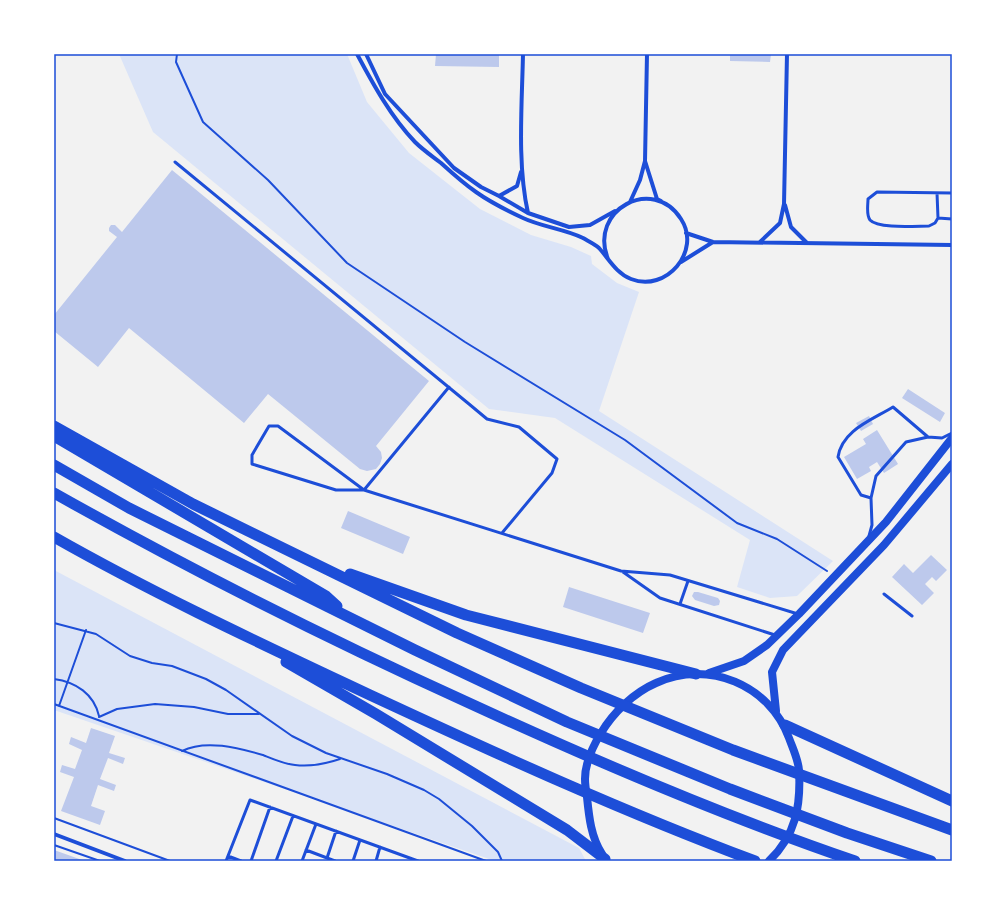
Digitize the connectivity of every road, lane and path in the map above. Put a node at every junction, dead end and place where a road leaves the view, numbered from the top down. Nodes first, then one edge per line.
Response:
1 (177, 54) edge
2 (357, 54) edge
3 (366, 54) edge
4 (523, 54) edge
5 (647, 54) edge
6 (787, 54) edge
7 (645, 161) junction
8 (175, 162) dead end
9 (522, 168) junction
10 (937, 193) junction
11 (952, 193) edge
12 (499, 196) junction
13 (630, 202) junction
14 (665, 204) junction
15 (784, 204) junction
16 (618, 209) junction
17 (528, 213) junction
18 (938, 218) junction
19 (952, 219) edge
20 (686, 233) junction
21 (713, 242) junction
22 (759, 242) junction
23 (808, 243) junction
24 (952, 245) edge
25 (608, 259) junction
26 (681, 263) junction
27 (449, 387) junction
28 (56, 428) edge
29 (952, 433) edge
30 (928, 437) junction
31 (952, 438) edge
32 (952, 464) edge
33 (54, 465) edge
34 (364, 490) junction
35 (54, 493) edge
36 (871, 498) junction
37 (502, 533) junction
38 (54, 537) edge
39 (866, 545) junction
40 (300, 556) junction
41 (621, 571) junction
42 (836, 576) junction
43 (688, 581) junction
44 (884, 594) dead end
45 (680, 604) junction
46 (346, 614) junction
47 (800, 614) junction
48 (912, 616) dead end
49 (54, 623) edge
50 (86, 630) junction
51 (777, 636) junction
52 (259, 643) junction
53 (700, 674) junction
54 (54, 679) edge
55 (68, 682) junction
56 (54, 704) edge
57 (59, 706) junction
58 (776, 712) junction
59 (260, 714) junction
60 (99, 717) junction
61 (99, 721) junction
62 (785, 725) junction
63 (182, 751) junction
64 (342, 759) junction
65 (952, 801) edge
66 (270, 807) junction
67 (293, 816) junction
68 (54, 818) edge
69 (316, 824) junction
70 (952, 830) edge
71 (336, 831) junction
72 (54, 834) edge
73 (360, 840) junction
74 (54, 845) edge
75 (380, 847) junction
76 (306, 850) junction
77 (228, 856) junction
78 (404, 856) junction
79 (327, 858) junction
80 (606, 860) edge
81 (100, 861) edge
82 (126, 861) edge
83 (170, 861) edge
84 (226, 861) edge
85 (241, 861) edge
86 (251, 861) edge
87 (276, 861) edge
88 (302, 861) edge
89 (335, 861) edge
90 (353, 861) edge
91 (376, 861) edge
92 (402, 861) edge
93 (418, 861) edge
94 (486, 861) edge
95 (502, 861) edge
96 (756, 861) edge
97 (769, 861) edge
98 (855, 861) edge
99 (931, 861) edge

1 - 42 path
2 - 25 street
3 - 12 street
4 - 9 street
5 - 7 street
6 - 15 street
7 - 13 street
7 - 14 street
8 - 27 lane
9 - 12 street
9 - 17 street
10 - 11 lane
10 - 18 lane
10 - 18 lane
12 - 17 street
13 - 14 street
13 - 16 street
14 - 20 street
15 - 22 street
15 - 23 street
16 - 17 street
16 - 25 street
18 - 19 lane
20 - 21 street
20 - 26 street
21 - 22 street
21 - 26 street
22 - 23 street
23 - 24 street
25 - 26 street
27 - 34 lane
27 - 37 lane
28 - 40 highway
28 - 46 highway
29 - 30 lane
30 - 36 lane
30 - 36 lane
31 - 39 main road
32 - 58 main road
33 - 46 highway
34 - 34 lane
34 - 37 lane
35 - 98 highway
36 - 39 lane
37 - 41 lane
38 - 52 highway
39 - 42 main road
40 - 53 highway
40 - 70 highway
41 - 43 lane
41 - 45 lane
42 - 47 main road
43 - 45 lane
43 - 47 lane
44 - 48 lane
45 - 51 lane
46 - 99 highway
47 - 51 main road
49 - 50 path
50 - 55 path
50 - 59 path
51 - 53 main road
52 - 80 highway
52 - 96 highway
53 - 58 main road
53 - 80 main road
54 - 55 path
55 - 57 path
55 - 60 path
56 - 57 path
57 - 61 path
58 - 62 main road
59 - 60 path
59 - 64 path
60 - 61 path
61 - 63 path
62 - 65 highway
62 - 97 main road
63 - 64 path
63 - 94 path
64 - 95 path
66 - 67 lane
66 - 77 lane
66 - 86 lane
67 - 69 lane
67 - 87 lane
68 - 83 path
69 - 71 lane
69 - 76 lane
71 - 73 lane
71 - 79 lane
72 - 82 street
73 - 75 lane
73 - 90 lane
74 - 81 path
75 - 78 lane
75 - 91 lane
76 - 79 lane
76 - 88 lane
77 - 84 lane
77 - 85 lane
78 - 92 lane
78 - 93 lane
79 - 89 lane

